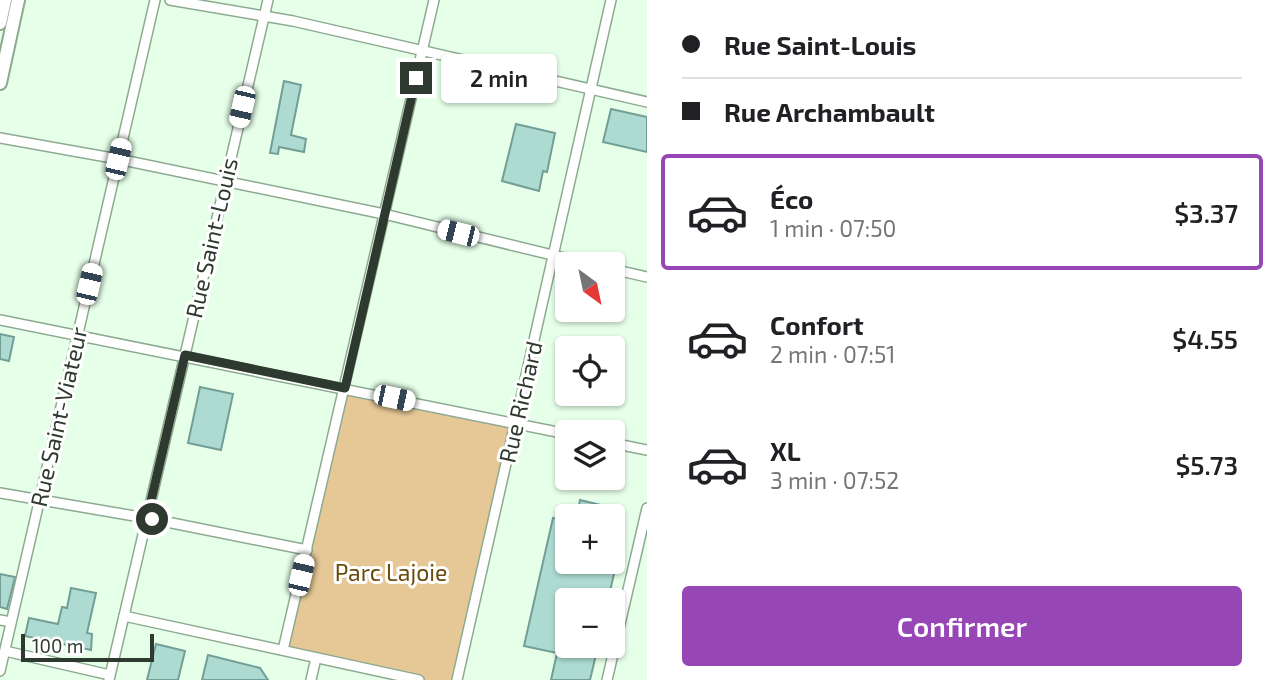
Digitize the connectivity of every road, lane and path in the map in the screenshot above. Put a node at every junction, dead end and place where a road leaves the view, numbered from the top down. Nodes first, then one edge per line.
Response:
1 (5, 0) edge
2 (18, 0) edge
3 (155, 0) edge
4 (170, 0) edge
5 (268, 0) edge
6 (434, 0) edge
7 (611, 0) edge
8 (264, 15) junction
9 (0, 23) edge
10 (422, 51) junction
11 (0, 83) edge
12 (591, 89) junction
13 (647, 102) edge
14 (0, 138) edge
15 (118, 159) junction
16 (225, 181) junction
17 (384, 214) junction
18 (554, 256) junction
19 (625, 273) edge
20 (647, 277) edge
21 (0, 320) edge
22 (78, 334) junction
23 (185, 355) junction
24 (345, 388) junction
25 (516, 424) junction
26 (555, 432) edge
27 (625, 446) edge
28 (647, 450) edge
29 (0, 493) edge
30 (40, 500) junction
31 (647, 508) edge
32 (147, 518) junction
33 (307, 550) junction
34 (124, 616) junction
35 (0, 620) edge
36 (11, 622) junction
37 (283, 650) junction
38 (5, 651) junction
39 (316, 657) junction
40 (1, 666) edge
41 (110, 678) edge
42 (311, 680) edge
43 (419, 680) edge
44 (457, 680) edge
45 (607, 680) edge

1 - 9 main road
2 - 11 main road
3 - 15 street, Rue Saint-Viateur
4 - 8 street
5 - 8 street, Rue Saint-Louis
6 - 10 street
7 - 12 street, Rue Richard
8 - 10 street
8 - 16 street, Rue Saint-Louis
10 - 12 street
10 - 17 street
12 - 13 street
12 - 18 street, Rue Richard
14 - 15 street
15 - 16 street
15 - 22 street, Rue Saint-Viateur
16 - 17 street
16 - 23 street, Rue Saint-Louis
17 - 18 street
17 - 24 street
18 - 25 street, Rue Richard
19 - 20 street
21 - 22 street
22 - 23 street
22 - 30 street, Rue Saint-Viateur
23 - 24 street
23 - 32 street, Rue Saint-Louis
24 - 25 street
24 - 33 street
25 - 26 street
25 - 44 street, Rue Richard
27 - 28 street
29 - 30 street
30 - 32 street
30 - 36 street, Rue Saint-Viateur
31 - 45 street
32 - 33 street
32 - 34 street, Rue Saint-Louis
33 - 37 street
34 - 37 street
34 - 41 street, Rue Saint-Louis
35 - 36 street
36 - 38 street, Rue Saint-Viateur
37 - 39 street
38 - 40 street, Rue Saint-Viateur
38 - 41 street
39 - 42 street
39 - 43 street

